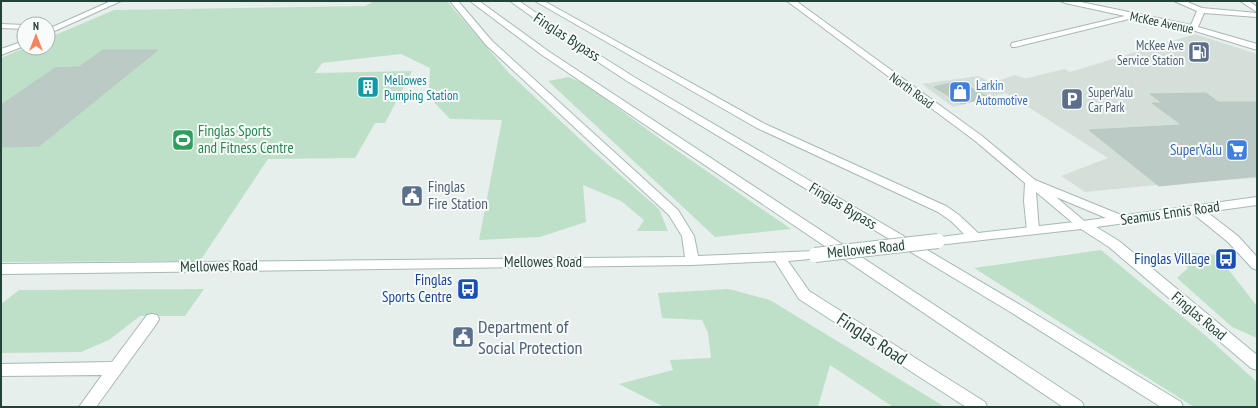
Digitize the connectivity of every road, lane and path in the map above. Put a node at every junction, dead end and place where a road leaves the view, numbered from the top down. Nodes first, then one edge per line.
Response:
1 (117, 1) edge
2 (454, 1) edge
3 (474, 1) edge
4 (514, 1) edge
5 (539, 1) edge
6 (791, 1) edge
7 (1065, 1) edge
8 (1178, 1) edge
9 (1244, 1) edge
10 (1201, 10) junction
11 (1257, 10) edge
12 (1257, 15) edge
13 (1133, 16) junction
14 (1, 26) edge
15 (16, 27) edge
16 (56, 28) edge
17 (1194, 28) junction
18 (1015, 45) dead end
19 (16, 46) edge
20 (1257, 47) edge
21 (1, 52) edge
22 (1031, 182) junction
23 (1257, 201) edge
24 (1195, 209) junction
25 (1122, 220) junction
26 (1083, 225) junction
27 (1033, 231) junction
28 (975, 237) junction
29 (779, 257) junction
30 (692, 261) junction
31 (1257, 266) edge
32 (3, 272) edge
33 (152, 319) dead end
34 (1257, 364) edge
35 (116, 368) junction
36 (1, 370) edge
37 (87, 407) edge
38 (978, 407) edge
39 (1076, 407) edge
40 (1175, 407) edge

1 - 16 main road
2 - 30 main road
3 - 39 main road, Finglas Bypass
4 - 40 main road, Finglas Bypass
5 - 28 main road
6 - 22 main road, North Road
7 - 13 main road, McKee Avenue
8 - 10 main road
9 - 11 main road
10 - 12 main road
10 - 17 main road
13 - 17 main road, McKee Avenue
13 - 18 main road
14 - 15 main road
17 - 20 main road, McKee Avenue
19 - 21 main road
22 - 25 main road, North Road
22 - 26 main road, North Road
22 - 27 main road
23 - 24 main road, Seamus Ennis Road
24 - 25 main road, Seamus Ennis Road
24 - 31 main road
25 - 26 main road, Seamus Ennis Road
26 - 27 main road, Mellowes Road
26 - 34 main road, Finglas Road
27 - 28 main road, Mellowes Road
28 - 29 main road, Mellowes Road, bridge
29 - 30 main road, Mellowes Road
29 - 38 main road, Finglas Road
30 - 32 main road, Mellowes Road
33 - 35 main road
35 - 36 main road
35 - 37 main road

